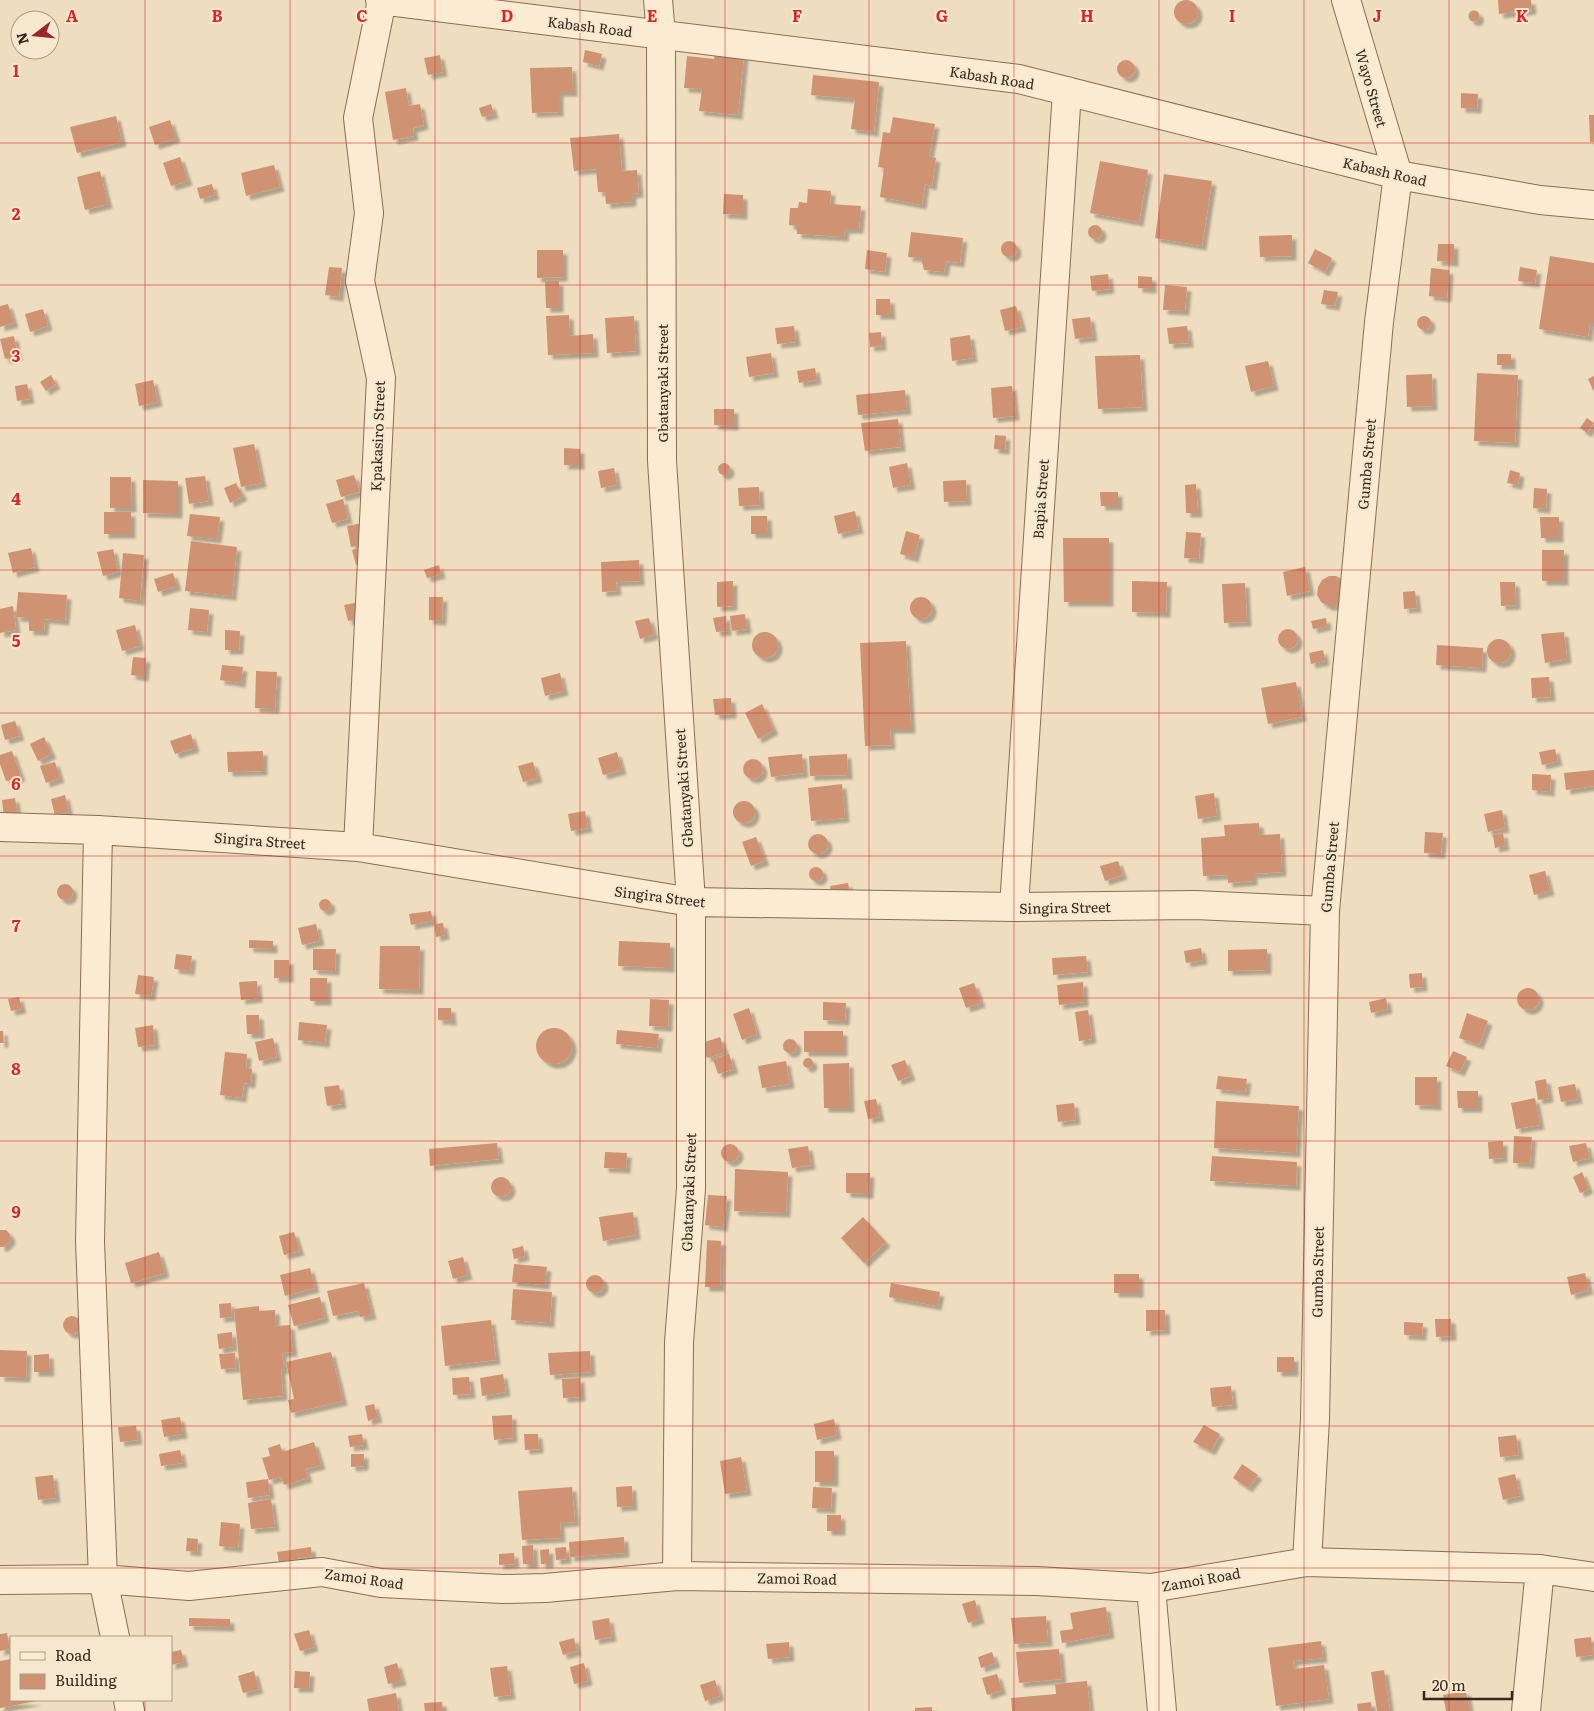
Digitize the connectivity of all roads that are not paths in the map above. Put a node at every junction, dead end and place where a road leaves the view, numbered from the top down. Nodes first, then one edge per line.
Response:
1 (381, 0) edge
2 (658, 0) edge
3 (1346, 0) edge
4 (661, 35) junction
5 (1067, 91) junction
6 (1398, 175) junction
7 (1594, 205) edge
8 (0, 827) edge
9 (98, 830) junction
10 (358, 847) junction
11 (691, 902) junction
12 (1014, 907) junction
13 (1325, 911) junction
14 (1307, 1562) junction
15 (1540, 1569) junction
16 (678, 1576) junction
17 (1594, 1577) edge
18 (103, 1579) junction
19 (0, 1580) edge
20 (1151, 1588) junction
21 (115, 1636) edge
22 (1162, 1711) edge
23 (1526, 1711) edge

1 - 4 street, Kabash Road
1 - 10 street, Kpakasiro Street
2 - 4 street, Gbatanyaki Street
3 - 6 street, Wayo Street
4 - 5 street, Kabash Road
4 - 11 street, Gbatanyaki Street
5 - 6 street, Kabash Road
5 - 12 street, Bapia Street
6 - 7 street, Kabash Road
6 - 13 street, Gumba Street
8 - 9 street, Singira Street
9 - 10 street, Singira Street
9 - 18 street
10 - 11 street, Singira Street
11 - 12 street, Singira Street
11 - 16 street, Gbatanyaki Street
12 - 13 street, Singira Street
13 - 14 street, Gumba Street
14 - 15 street, Zamoi Road
14 - 20 street, Zamoi Road
15 - 17 street, Zamoi Road
15 - 23 street
16 - 18 street, Zamoi Road
16 - 20 street, Zamoi Road
18 - 19 street, Zamoi Road
18 - 21 street
20 - 22 street

